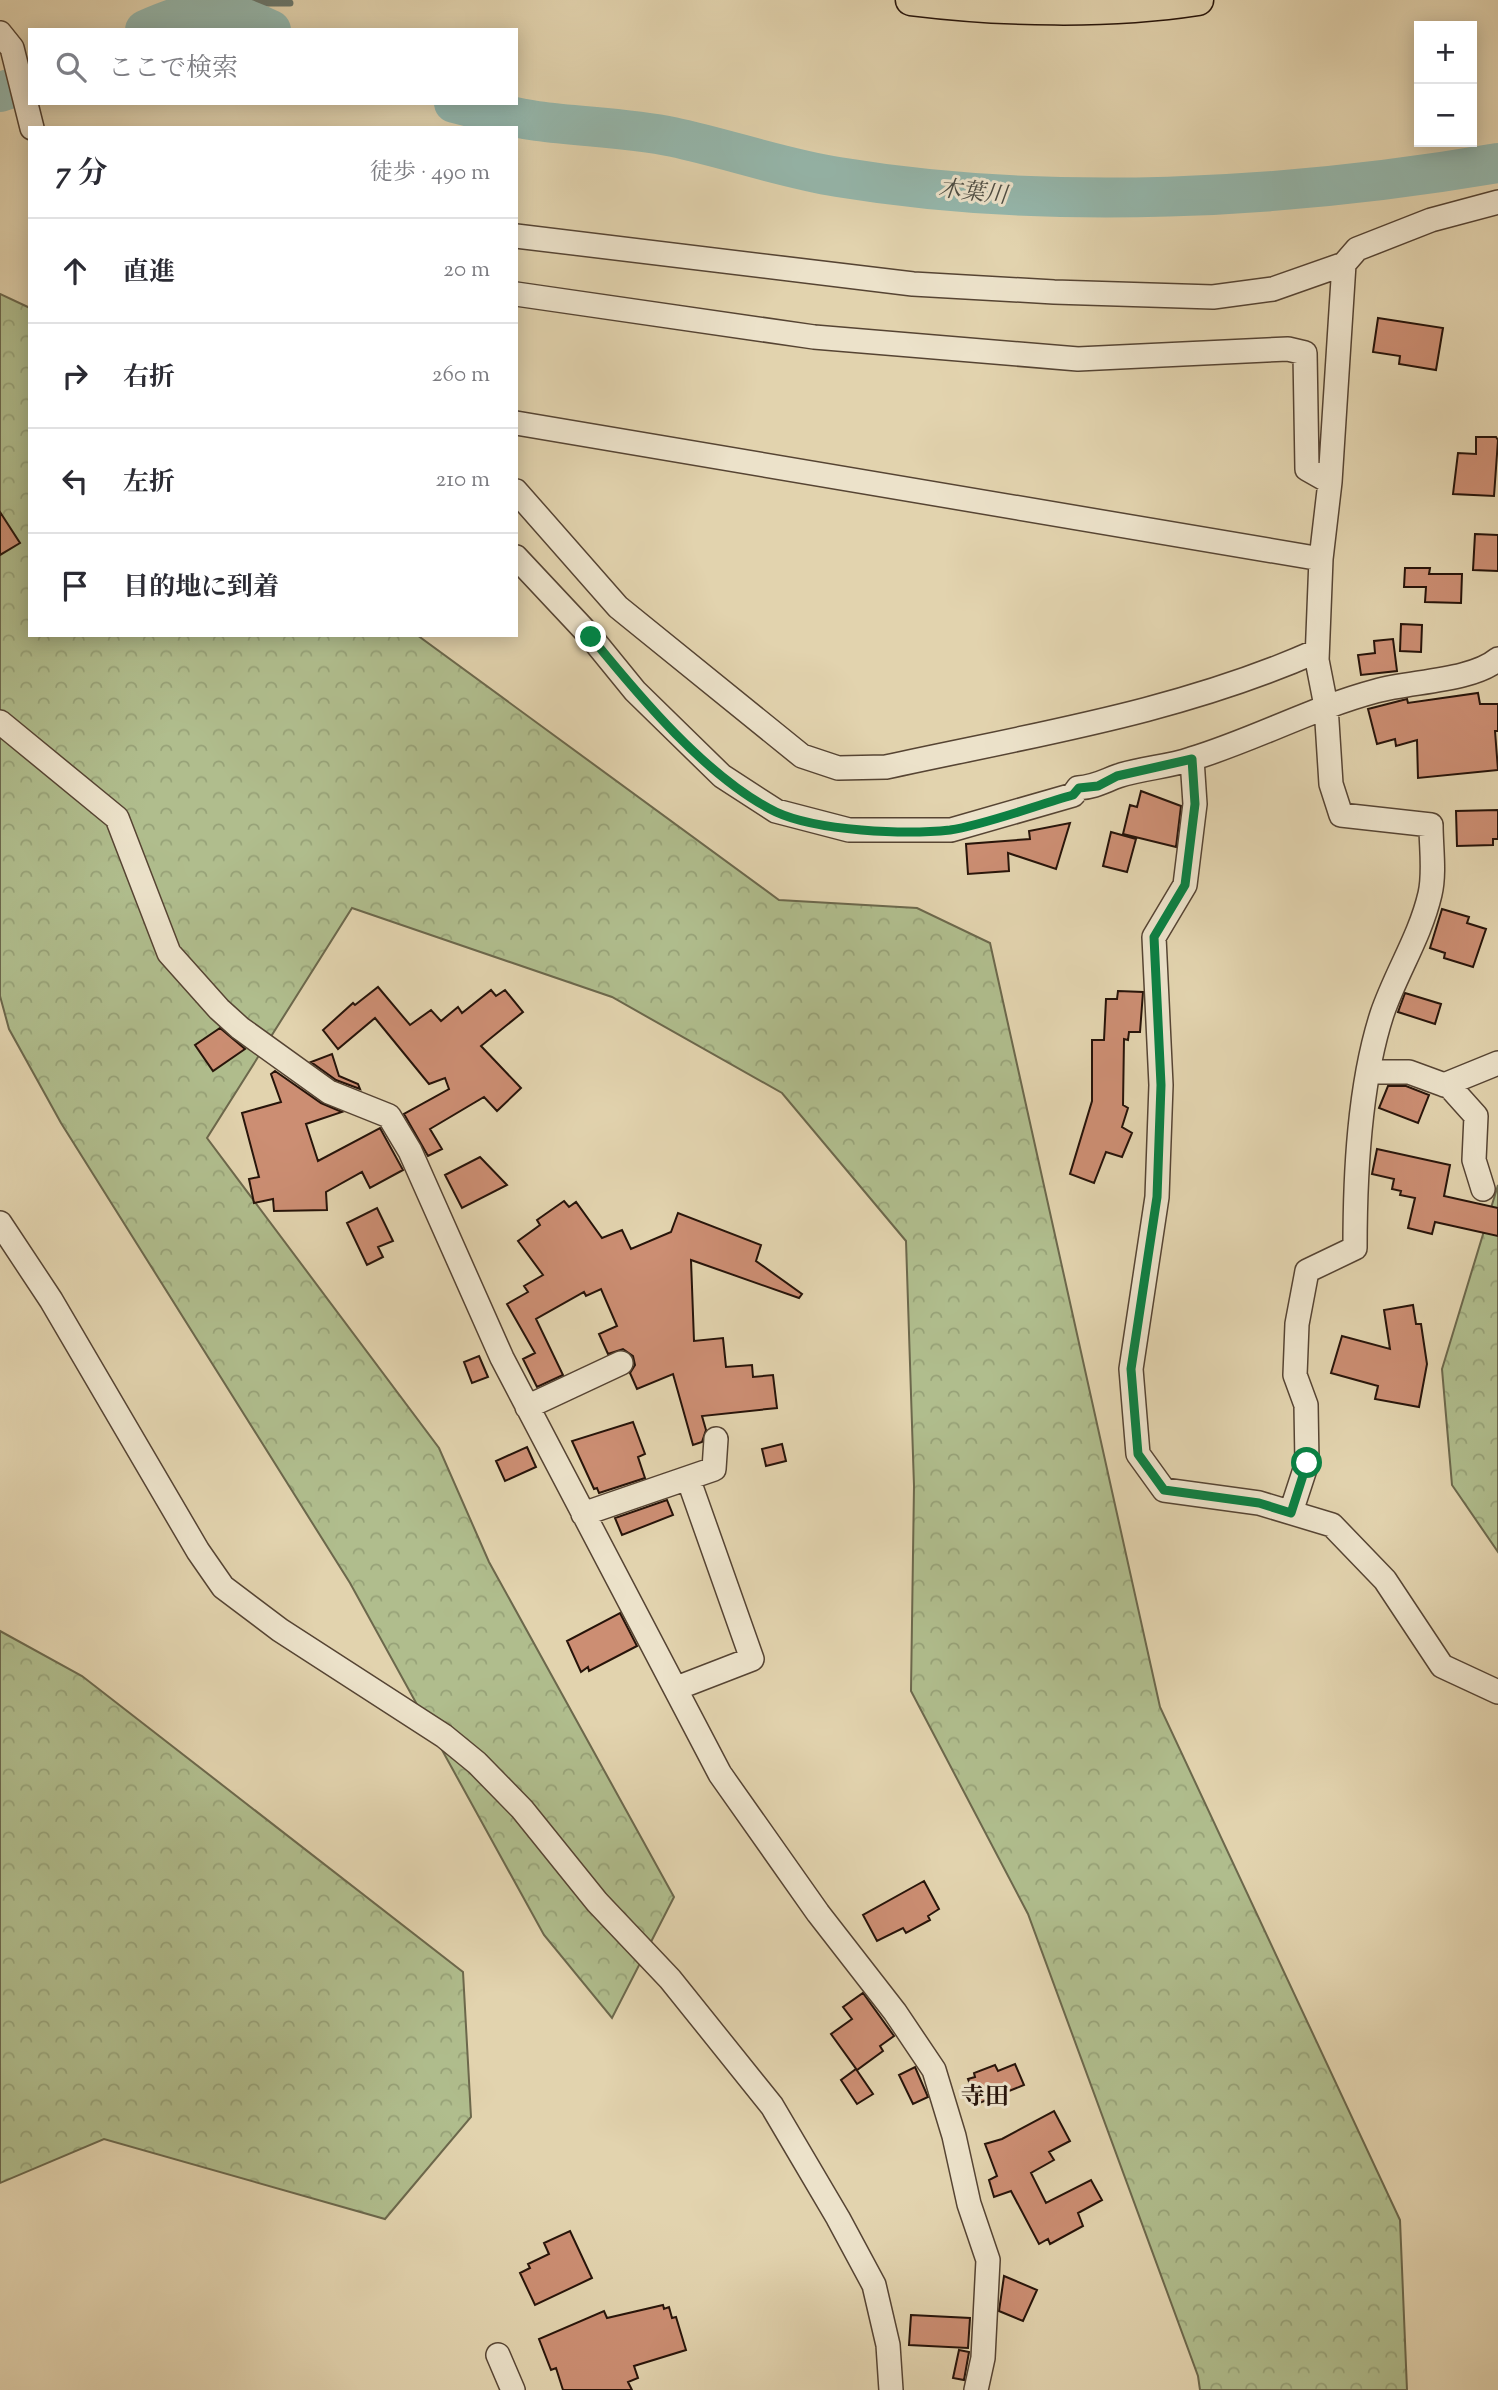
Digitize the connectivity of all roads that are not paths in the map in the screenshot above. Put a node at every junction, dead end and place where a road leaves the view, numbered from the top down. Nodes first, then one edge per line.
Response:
1 (911, 0) edge
2 (1198, 0) edge
3 (1076, 4) edge
4 (6, 41) edge
5 (31, 126) edge
6 (1498, 202) edge
7 (518, 236) edge
8 (1344, 264) junction
9 (518, 294) edge
10 (518, 423) edge
11 (1330, 482) junction
12 (518, 493) edge
13 (518, 559) edge
14 (1321, 559) junction
15 (1317, 651) junction
16 (1498, 659) edge
17 (1326, 706) junction
18 (0, 722) edge
19 (1192, 759) junction
20 (1498, 1063) edge
21 (1369, 1072) junction
22 (1444, 1085) junction
23 (1483, 1189) dead end
24 (0, 1223) edge
25 (621, 1363) dead end
26 (527, 1407) junction
27 (716, 1439) dead end
28 (688, 1478) junction
29 (1291, 1513) junction
30 (583, 1514) junction
31 (677, 1688) junction
32 (1498, 1692) edge
33 (498, 2356) dead end
34 (513, 2390) edge
35 (891, 2390) edge
36 (976, 2390) edge

1 - 3 main road
2 - 3 main road
4 - 5 street
6 - 8 street
7 - 8 street
8 - 11 street
9 - 11 street
10 - 14 street
11 - 14 street
12 - 15 street
13 - 19 street
14 - 15 street
15 - 17 street
16 - 17 street
17 - 19 street
17 - 21 street
18 - 26 street
19 - 29 street
20 - 22 street
21 - 22 street
21 - 29 street
22 - 23 street
24 - 35 street
25 - 26 street
26 - 30 street
27 - 28 street
28 - 30 street
28 - 31 street
29 - 32 street
30 - 31 street
31 - 36 street
33 - 34 street

